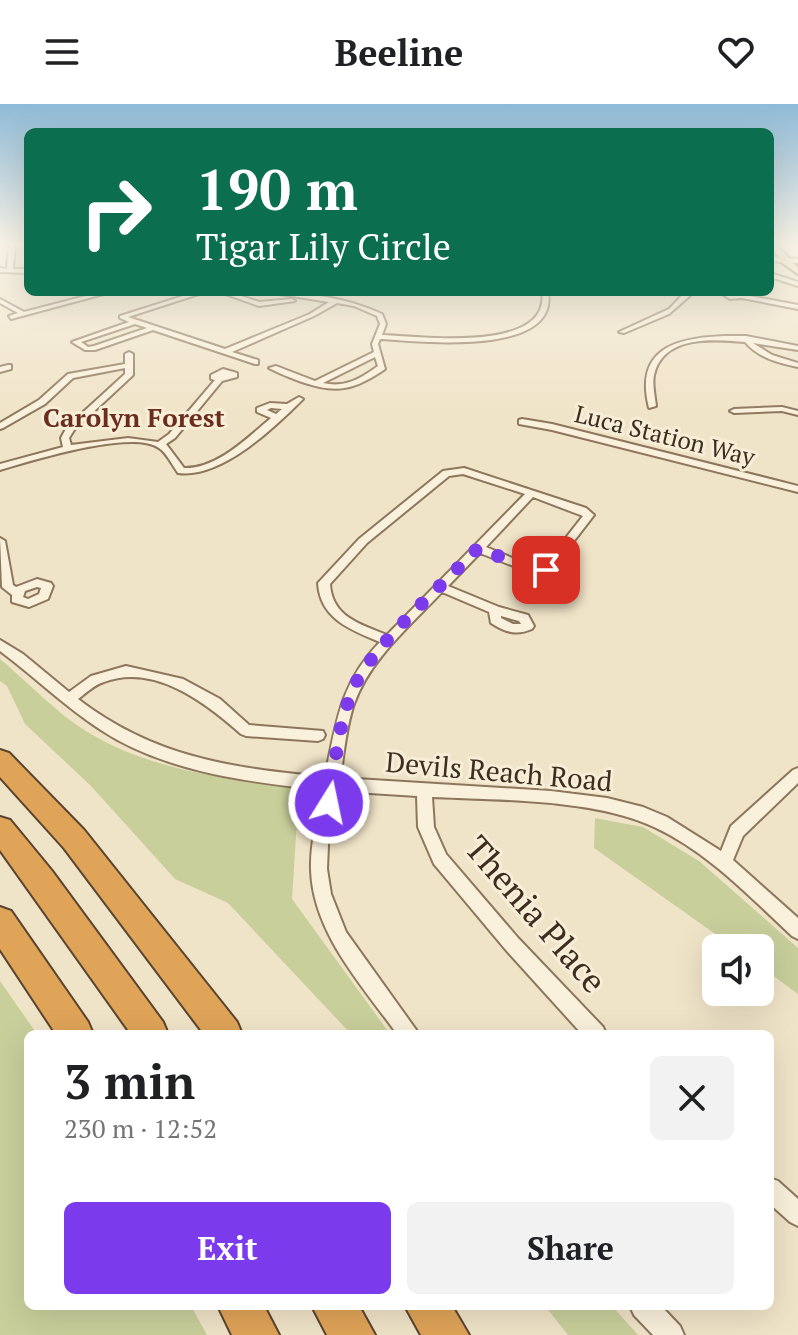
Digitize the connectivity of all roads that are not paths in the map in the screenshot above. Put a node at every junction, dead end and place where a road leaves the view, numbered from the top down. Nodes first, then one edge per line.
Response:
1 (74, 300) edge
2 (171, 300) edge
3 (252, 300) edge
4 (282, 300) edge
5 (331, 300) edge
6 (547, 300) edge
7 (678, 300) edge
8 (769, 300) edge
9 (0, 301) edge
10 (336, 301) junction
11 (798, 307) edge
12 (24, 314) junction
13 (11, 317) dead end
14 (134, 322) junction
15 (152, 328) junction
16 (622, 332) dead end
17 (377, 337) junction
18 (746, 338) junction
19 (798, 348) edge
20 (225, 352) junction
21 (378, 353) junction
22 (129, 354) dead end
23 (255, 362) dead end
24 (130, 365) junction
25 (798, 365) edge
26 (273, 368) dead end
27 (220, 379) dead end
28 (317, 383) junction
29 (299, 399) dead end
30 (652, 406) dead end
31 (288, 407) junction
32 (734, 411) dead end
33 (798, 413) edge
34 (276, 417) junction
35 (522, 422) dead end
36 (0, 426) edge
37 (160, 444) junction
38 (68, 448) junction
39 (0, 467) edge
40 (798, 489) edge
41 (532, 493) junction
42 (0, 541) edge
43 (478, 548) junction
44 (440, 587) junction
45 (16, 593) dead end
46 (495, 610) dead end
47 (388, 641) junction
48 (0, 644) edge
49 (69, 699) junction
50 (318, 735) dead end
51 (0, 760) edge
52 (798, 774) edge
53 (332, 783) junction
54 (424, 789) junction
55 (0, 829) edge
56 (724, 863) junction
57 (0, 922) edge
58 (798, 930) edge
59 (73, 1030) edge
60 (148, 1030) edge
61 (222, 1030) edge
62 (406, 1030) edge
63 (592, 1030) edge
64 (774, 1193) edge
65 (798, 1214) edge
66 (241, 1310) edge
67 (336, 1310) edge
68 (429, 1310) edge
69 (647, 1310) edge
70 (257, 1335) edge
71 (353, 1335) edge
72 (447, 1335) edge
73 (671, 1335) edge

1 - 12 street
2 - 14 street
3 - 4 street
5 - 10 street
6 - 17 street
7 - 16 street
8 - 11 street
9 - 12 street
10 - 17 street
10 - 20 street
12 - 13 street
14 - 15 street
14 - 15 street
15 - 20 street
17 - 21 street
18 - 19 street
18 - 25 street
18 - 30 street
20 - 23 street
21 - 28 street
21 - 28 street
22 - 24 street
24 - 36 street
24 - 38 street
26 - 28 street
27 - 37 street
29 - 31 street
31 - 34 street
31 - 34 street
32 - 33 street
34 - 37 street
35 - 40 street, Luca Station Way
37 - 38 street
38 - 39 street
41 - 43 street
41 - 43 street
41 - 47 street
42 - 45 street
43 - 44 street
44 - 46 street
44 - 47 street
47 - 53 street
48 - 49 street, Devils Reach Road
49 - 50 street
49 - 53 street, Devils Reach Road
51 - 61 highway
52 - 56 street
53 - 54 street, Devils Reach Road
53 - 62 street
54 - 56 street, Devils Reach Road
54 - 63 street, Thenia Place
55 - 60 highway
56 - 58 street, Devils Reach Road
57 - 59 highway
64 - 65 street
66 - 70 highway
67 - 71 highway
68 - 72 highway
69 - 73 street

